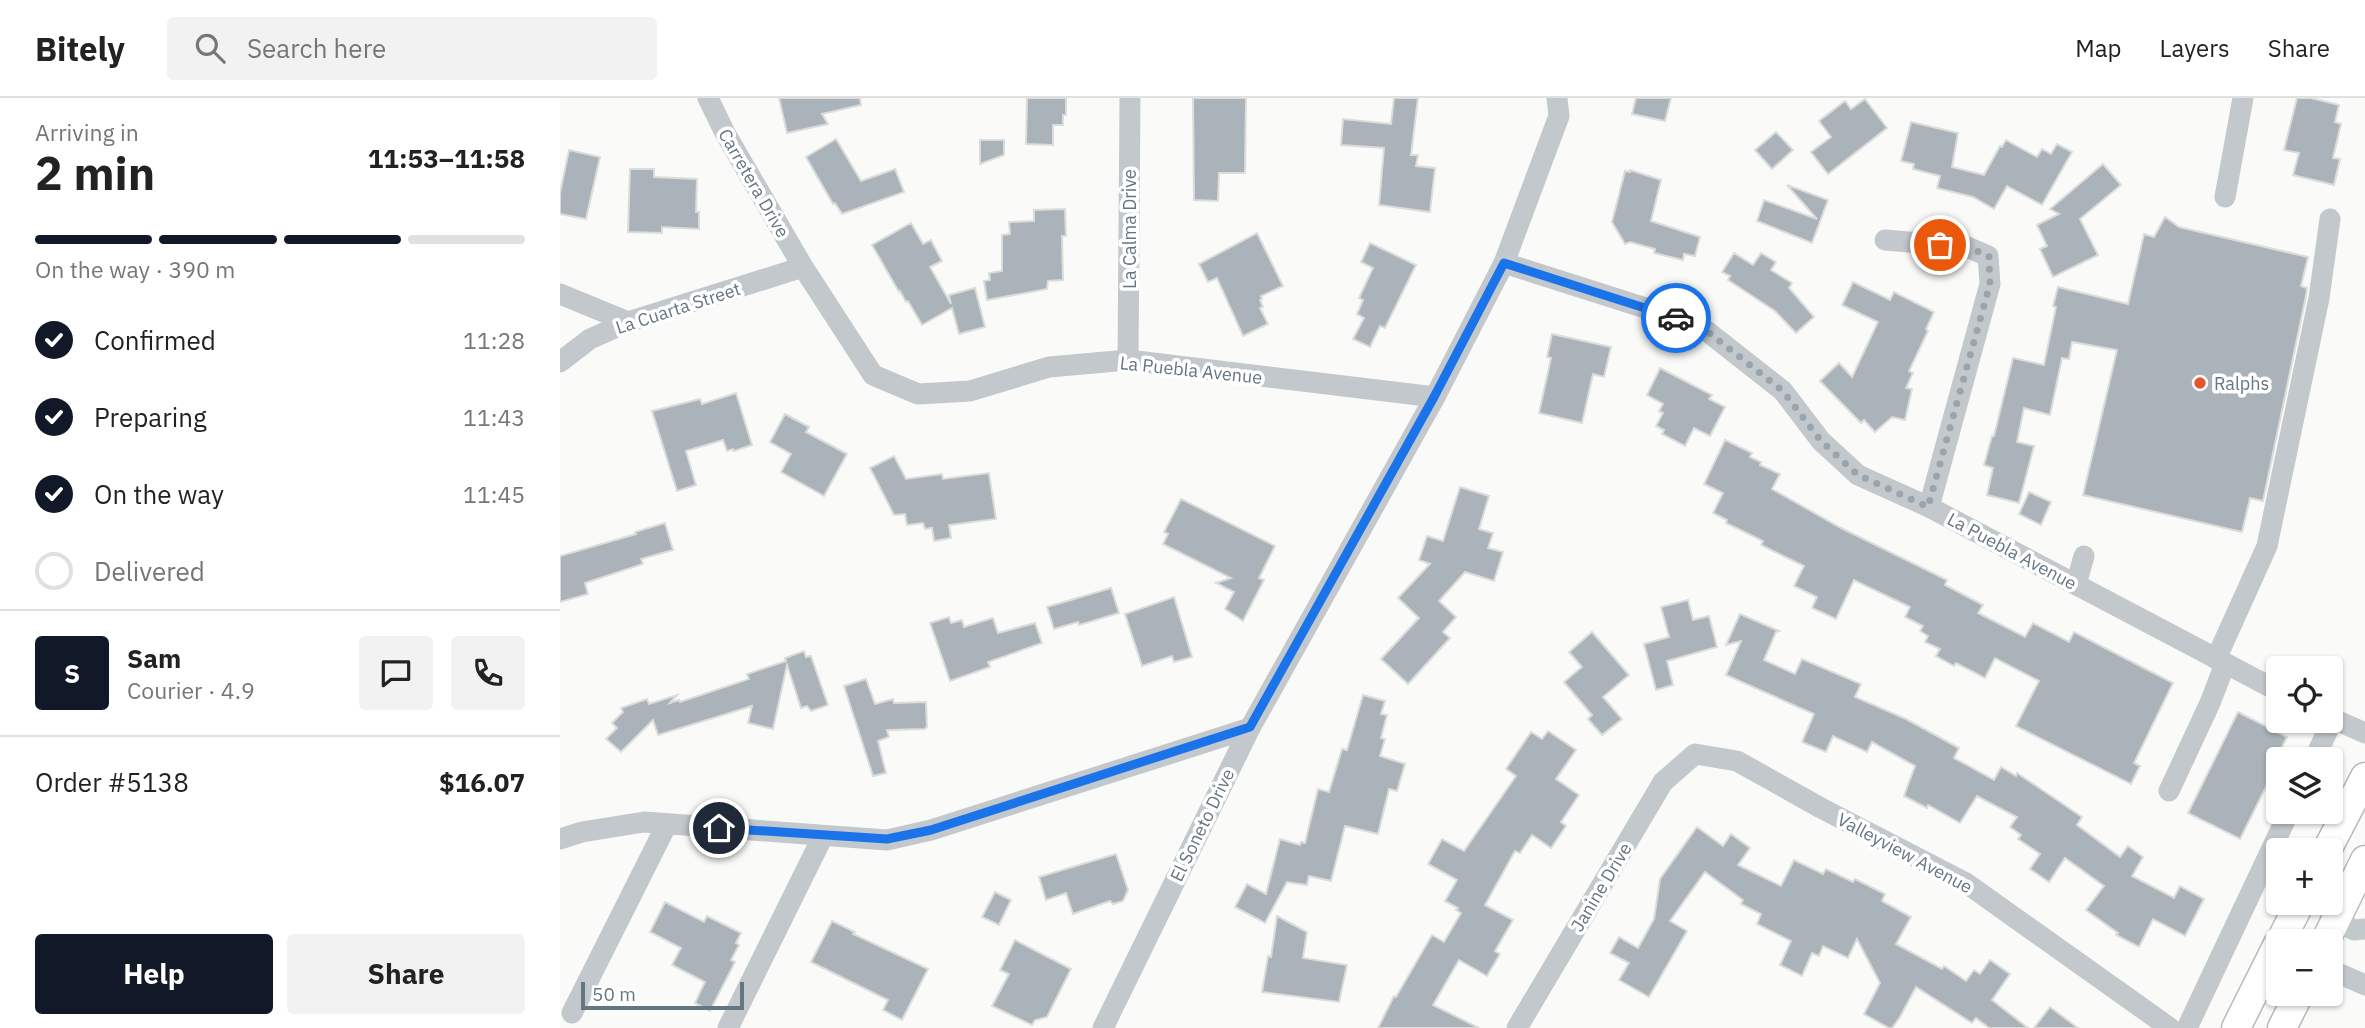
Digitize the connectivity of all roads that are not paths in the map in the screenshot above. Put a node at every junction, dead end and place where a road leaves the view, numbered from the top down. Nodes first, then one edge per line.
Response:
1 (708, 98) edge
2 (1130, 98) edge
3 (1557, 98) edge
4 (2243, 98) edge
5 (2225, 197) dead end
6 (2330, 219) dead end
7 (1885, 240) dead end
8 (1504, 263) junction
9 (803, 267) junction
10 (560, 293) edge
11 (628, 322) junction
12 (1128, 360) junction
13 (560, 362) edge
14 (1434, 397) junction
15 (1928, 507) junction
16 (2084, 556) dead end
17 (2076, 585) junction
18 (2221, 661) junction
19 (2266, 685) edge
20 (2343, 724) edge
21 (1250, 727) junction
22 (2365, 733) edge
23 (1695, 754) joint
24 (2365, 777) edge
25 (2169, 791) dead end
26 (667, 824) junction
27 (2283, 824) edge
28 (823, 836) junction
29 (2333, 838) edge
30 (560, 839) edge
31 (2365, 860) edge
32 (2331, 929) edge
33 (2365, 929) edge
34 (2343, 930) edge
35 (2266, 969) edge
36 (2343, 975) edge
37 (2365, 985) edge
38 (2293, 1006) edge
39 (572, 1013) dead end
40 (728, 1028) edge
41 (1103, 1028) edge
42 (1517, 1028) edge
43 (2170, 1028) edge
44 (2187, 1028) edge
45 (2236, 1028) edge
46 (2282, 1028) edge

1 - 9 street, Carretera Drive
2 - 12 street, La Calma Drive
3 - 8 street, El Soneto Drive
4 - 5 street
6 - 18 street
7 - 15 street
8 - 14 street, El Soneto Drive
8 - 15 street, La Puebla Avenue
9 - 11 street, La Cuarta Street
9 - 12 street, La Puebla Avenue
10 - 11 street
11 - 13 street, La Cuarta Street
12 - 14 street, La Puebla Avenue
14 - 21 street, El Soneto Drive
15 - 17 street, La Puebla Avenue
16 - 17 street
17 - 18 street, La Puebla Avenue
18 - 19 street, La Puebla Avenue
18 - 25 street
20 - 22 street
21 - 28 street
21 - 41 street, El Soneto Drive
23 - 42 street, Janine Drive
23 - 43 street, Valleyview Avenue
24 - 29 main road
26 - 28 street
26 - 30 street
26 - 39 street
27 - 44 street
28 - 40 street
31 - 32 main road
33 - 34 street
35 - 45 main road
36 - 37 street
38 - 46 main road

